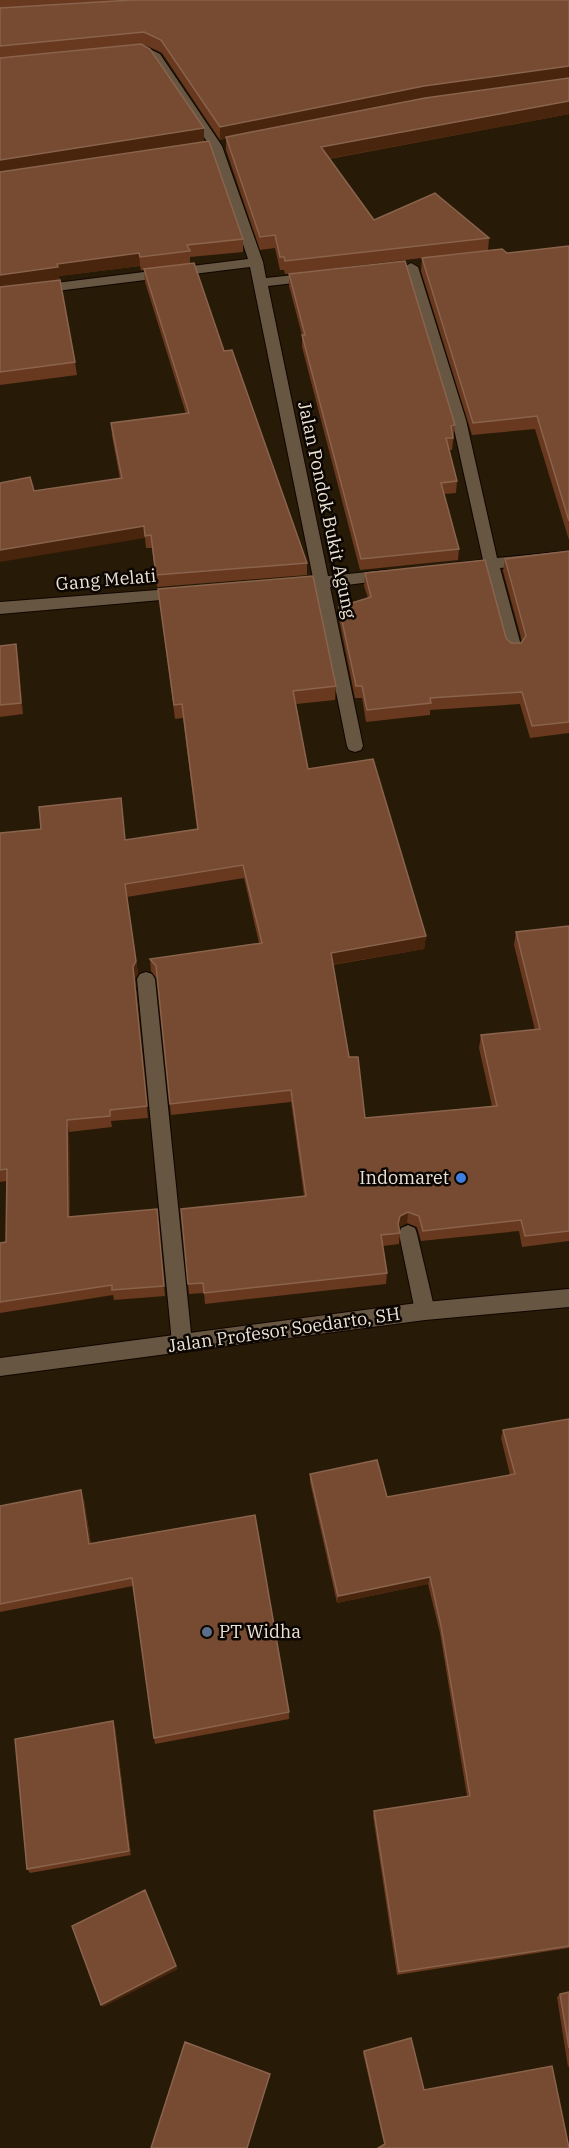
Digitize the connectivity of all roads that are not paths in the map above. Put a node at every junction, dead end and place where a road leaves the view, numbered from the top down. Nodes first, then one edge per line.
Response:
1 (116, 53) edge
2 (256, 262) junction
3 (411, 267) dead end
4 (330, 275) edge
5 (261, 283) junction
6 (0, 294) edge
7 (569, 556) edge
8 (491, 564) junction
9 (446, 569) edge
10 (401, 574) edge
11 (322, 582) junction
12 (298, 584) edge
13 (203, 592) edge
14 (0, 608) edge
15 (514, 649) edge
16 (355, 746) dead end
17 (146, 979) dead end
18 (408, 1234) edge
19 (569, 1298) edge
20 (425, 1311) junction
21 (182, 1343) junction
22 (0, 1367) edge

1 - 2 street, Jalan Pondok Bukit Agung
2 - 5 street, Jalan Pondok Bukit Agung
2 - 6 street
3 - 8 street
4 - 5 street
5 - 11 street, Jalan Pondok Bukit Agung
7 - 8 street
8 - 9 street
8 - 15 street
10 - 11 street
11 - 12 street
11 - 16 street, Jalan Pondok Bukit Agung
13 - 14 street, Gang Melati
17 - 21 street
18 - 20 street
19 - 20 street, Jalan Profesor Soedarto, SH
20 - 21 street, Jalan Profesor Soedarto, SH
21 - 22 street, Jalan Profesor Soedarto, SH

